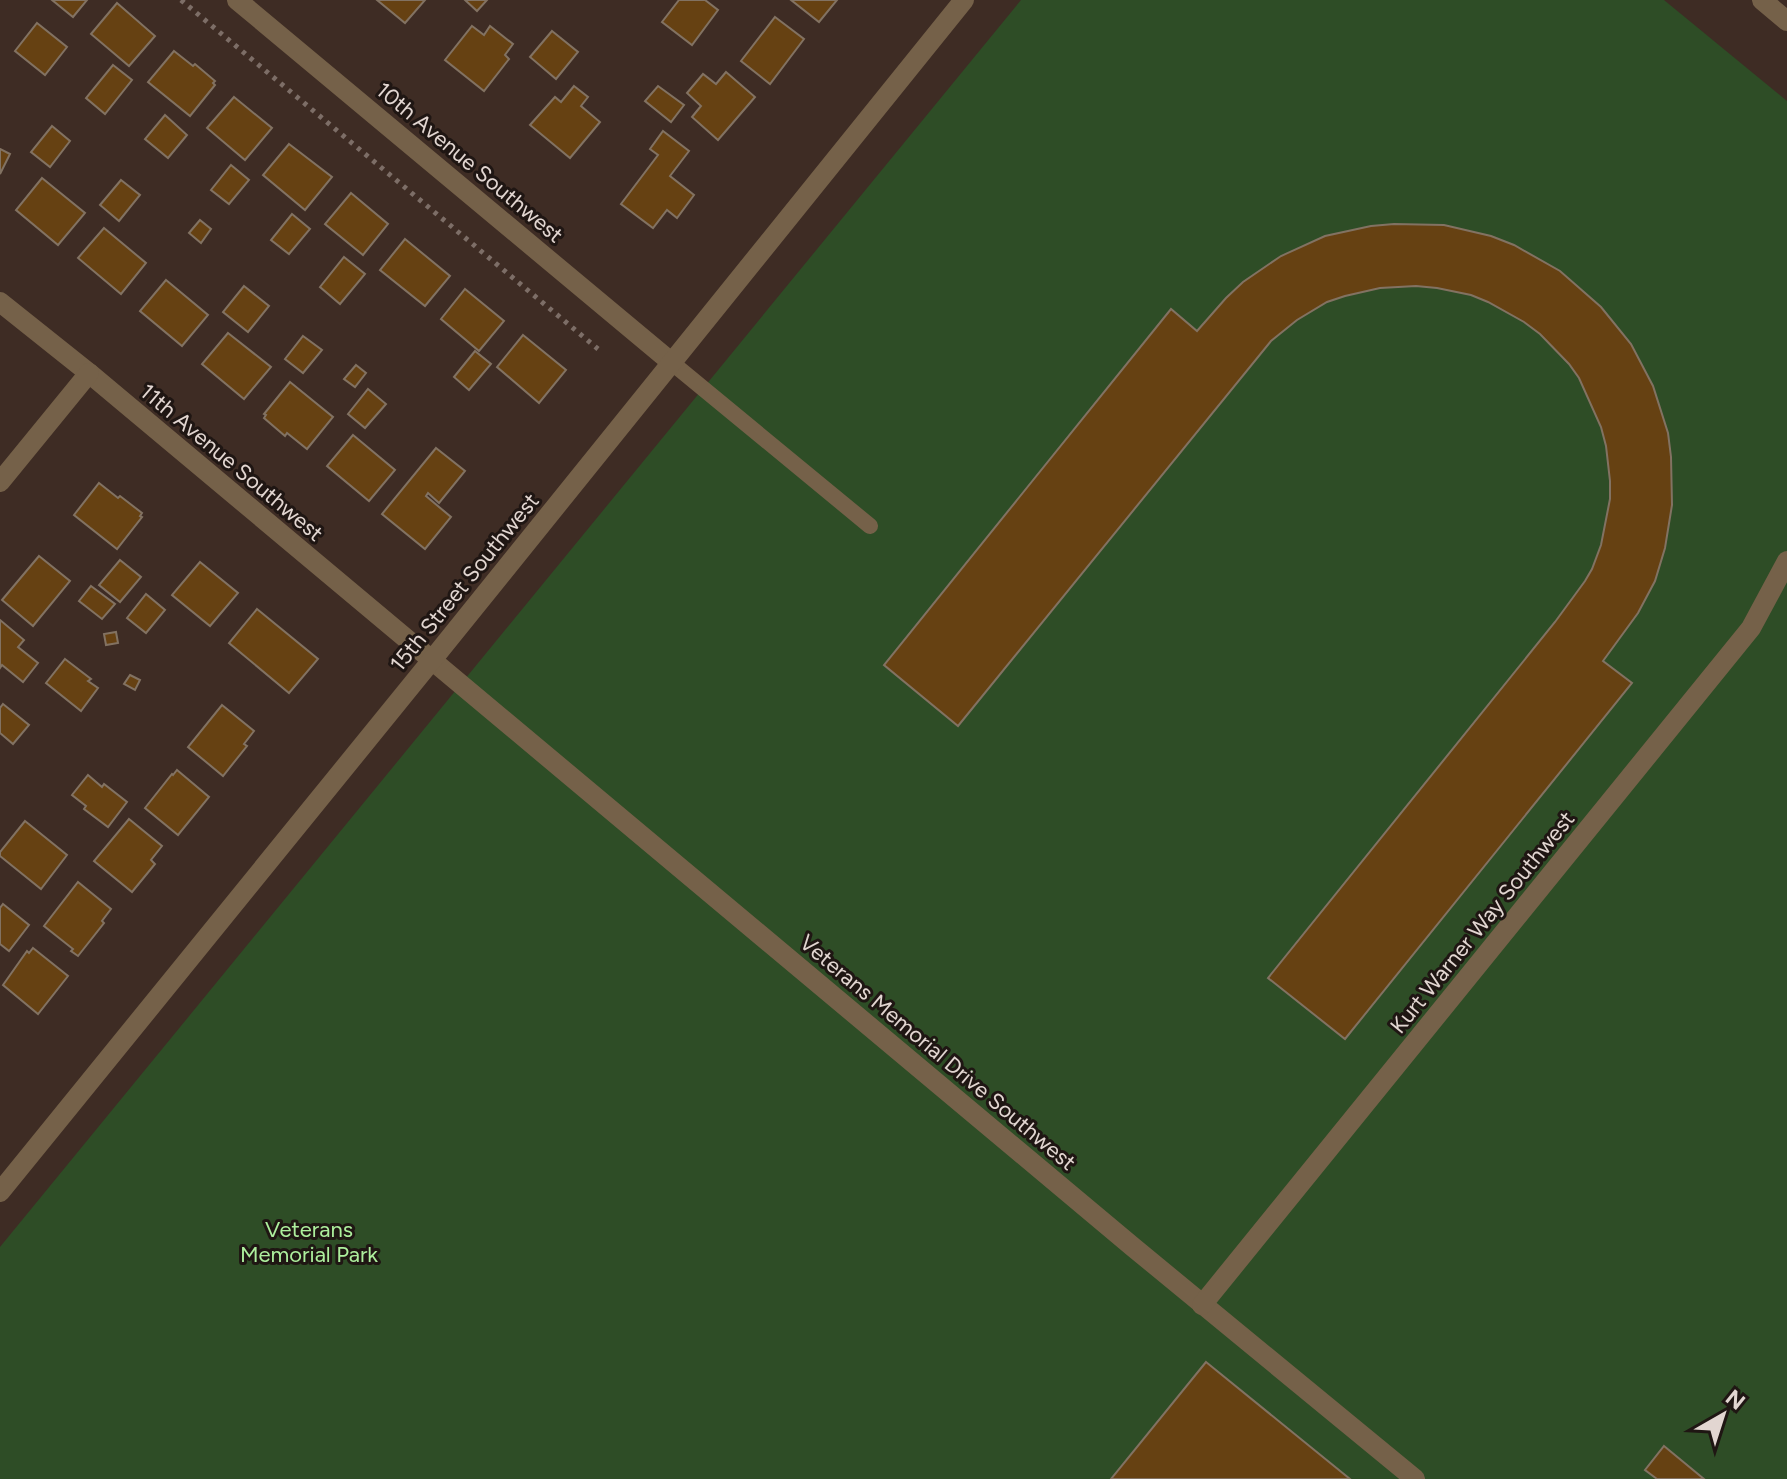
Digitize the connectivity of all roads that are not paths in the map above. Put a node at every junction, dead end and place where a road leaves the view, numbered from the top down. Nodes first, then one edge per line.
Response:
1 (237, 0) edge
2 (964, 0) edge
3 (1762, 0) edge
4 (1787, 21) edge
5 (0, 302) edge
6 (671, 362) junction
7 (89, 373) junction
8 (0, 482) edge
9 (870, 526) dead end
10 (1787, 561) edge
11 (432, 660) junction
12 (0, 1192) edge
13 (1202, 1305) junction
14 (1415, 1479) edge

1 - 6 street, 10th Avenue Southwest
2 - 6 street, 15th Street Southwest
3 - 4 street
5 - 7 street, 11th Avenue Southwest
6 - 9 lane
6 - 11 street, 15th Street Southwest
7 - 8 street
7 - 11 street, 11th Avenue Southwest
10 - 13 street, Kurt Warner Way Southwest
11 - 12 street, 15th Street Southwest
11 - 13 street, Veterans Memorial Drive Southwest
13 - 14 street, Veterans Memorial Drive Southwest

